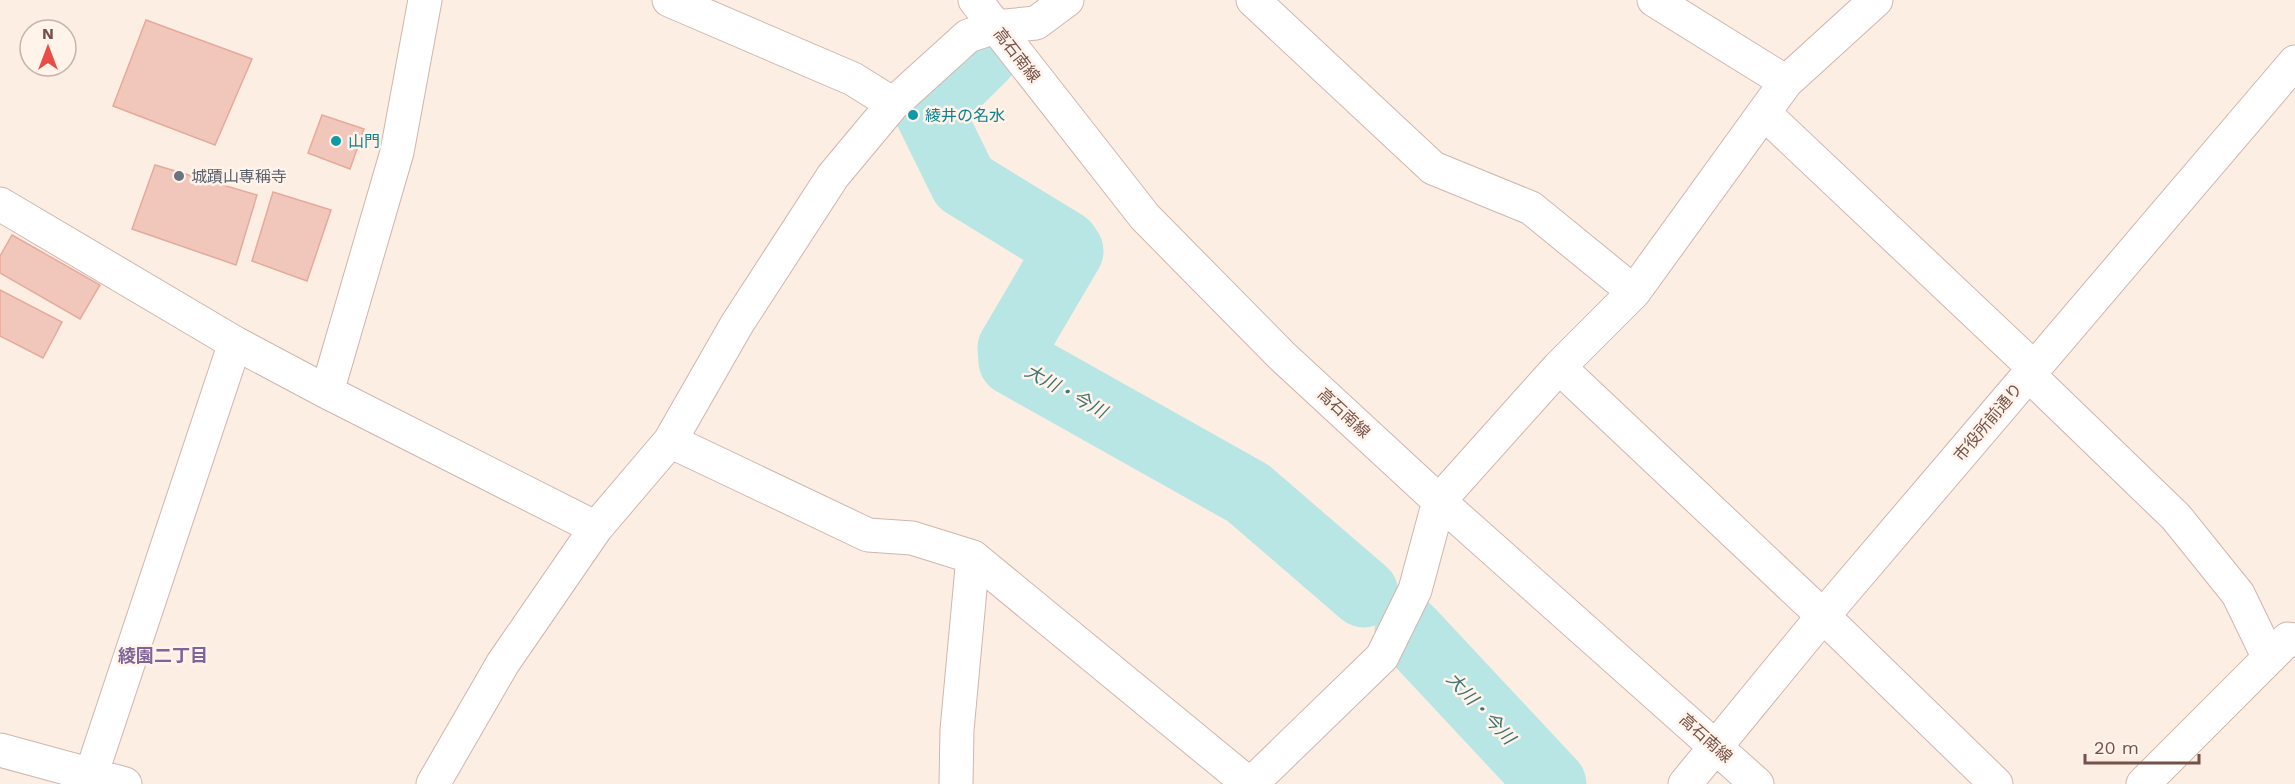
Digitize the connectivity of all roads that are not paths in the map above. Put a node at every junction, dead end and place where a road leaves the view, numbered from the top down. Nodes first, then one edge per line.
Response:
1 (425, 0) edge
2 (669, 0) edge
3 (975, 0) edge
4 (1067, 0) edge
5 (1253, 0) edge
6 (1654, 0) edge
7 (1876, 0) edge
8 (995, 27) junction
9 (2295, 62) edge
10 (1786, 82) junction
11 (893, 104) junction
12 (1764, 113) junction
13 (0, 204) edge
14 (1634, 292) junction
15 (235, 343) junction
16 (1559, 367) junction
17 (2031, 371) junction
18 (327, 392) junction
19 (670, 441) junction
20 (1439, 501) junction
21 (596, 528) junction
22 (974, 556) junction
23 (1823, 616) junction
24 (2282, 649) edge
25 (1716, 747) junction
26 (0, 750) edge
27 (91, 775) junction
28 (124, 784) edge
29 (433, 784) edge
30 (956, 784) edge
31 (1250, 784) edge
32 (1685, 784) edge
33 (1757, 784) edge
34 (1996, 784) edge
35 (2143, 784) edge

1 - 18 street
2 - 11 street
3 - 8 street, 高石南線
4 - 8 street
5 - 14 street
6 - 10 street
7 - 10 street
8 - 11 street
8 - 20 street, 高石南線
9 - 17 street, 市役所前通り
10 - 12 street
11 - 19 street
12 - 14 street
12 - 17 street
13 - 15 street
14 - 16 street
15 - 18 street
15 - 27 street
16 - 20 street
16 - 23 street
17 - 23 street, 市役所前通り
17 - 24 street
18 - 21 street
19 - 21 street
19 - 22 street
20 - 25 street, 高石南線
20 - 31 street
21 - 29 street
22 - 30 street
22 - 31 street
23 - 25 street, 市役所前通り
23 - 34 street
24 - 35 street
25 - 32 street, 市役所前通り
25 - 33 street, 高石南線
26 - 27 street
27 - 28 street

